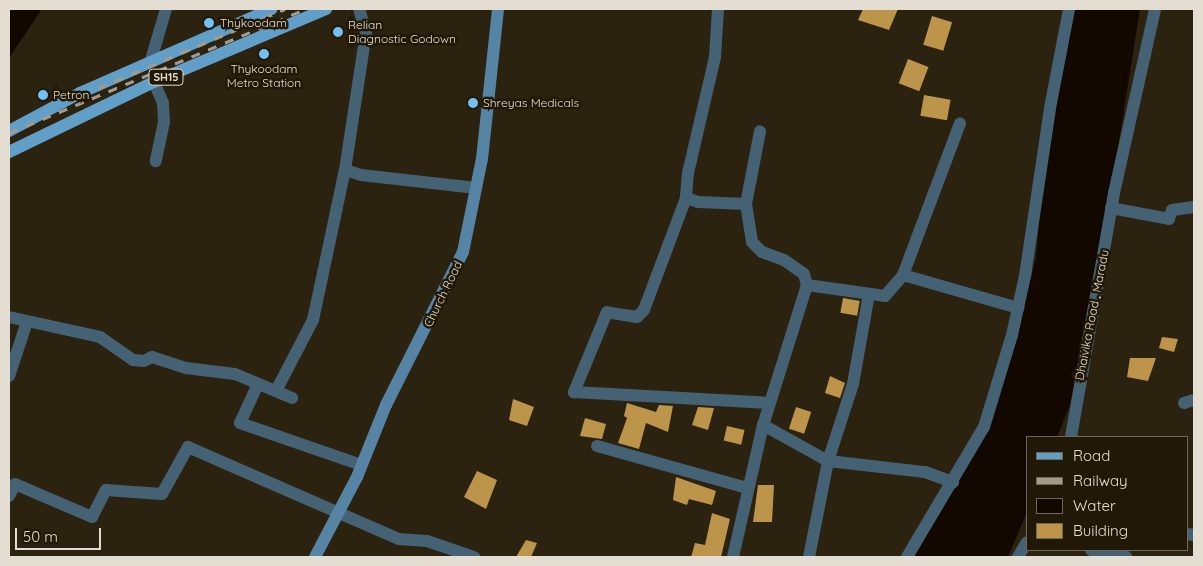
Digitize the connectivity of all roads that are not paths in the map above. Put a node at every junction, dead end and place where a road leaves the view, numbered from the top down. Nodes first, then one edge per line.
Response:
1 (166, 9) edge
2 (271, 9) edge
3 (326, 9) edge
4 (359, 9) edge
5 (498, 9) edge
6 (718, 9) edge
7 (1069, 9) edge
8 (1155, 9) edge
9 (151, 60) junction
10 (154, 82) junction
11 (960, 123) dead end
12 (9, 131) edge
13 (760, 131) dead end
14 (9, 152) edge
15 (156, 161) dead end
16 (345, 170) junction
17 (476, 188) junction
18 (686, 198) junction
19 (746, 204) junction
20 (1194, 207) edge
21 (1112, 208) junction
22 (903, 275) junction
23 (808, 285) junction
24 (869, 294) junction
25 (1018, 308) junction
26 (9, 317) edge
27 (27, 322) junction
28 (9, 376) edge
29 (258, 384) junction
30 (276, 391) junction
31 (292, 398) dead end
32 (770, 402) junction
33 (762, 425) junction
34 (1071, 436) edge
35 (597, 446) dead end
36 (828, 461) junction
37 (362, 466) junction
38 (953, 482) junction
39 (747, 488) junction
40 (9, 496) edge
41 (338, 512) junction
42 (1026, 544) edge
43 (1096, 551) edge
44 (316, 557) edge
45 (474, 557) edge
46 (733, 557) edge
47 (809, 557) edge
48 (907, 557) edge
49 (1018, 557) edge
50 (1126, 557) edge

1 - 9 street
2 - 9 main road
3 - 10 main road, SH15
4 - 16 street
5 - 17 street, Church Road
6 - 18 street
7 - 25 street
8 - 21 street, Dhaivika Road , Maradu
9 - 12 main road
10 - 14 main road, SH15
10 - 15 street
11 - 22 street
13 - 19 street
16 - 17 street
16 - 30 street
17 - 37 street, Church Road
18 - 19 street
18 - 32 street
19 - 23 street
20 - 21 street
21 - 34 street, Dhaivika Road , Maradu
22 - 24 street
22 - 25 street
23 - 24 street
23 - 32 street
24 - 36 street
25 - 38 street
26 - 27 street
27 - 28 street
27 - 29 street
29 - 30 street
29 - 37 street
30 - 31 street
32 - 33 street
33 - 36 street
33 - 39 street
35 - 39 street
36 - 38 street
36 - 47 street
37 - 41 street, Church Road
38 - 48 street
39 - 46 street
40 - 41 street
41 - 44 street, Church Road
41 - 45 street
42 - 49 street
43 - 50 street

